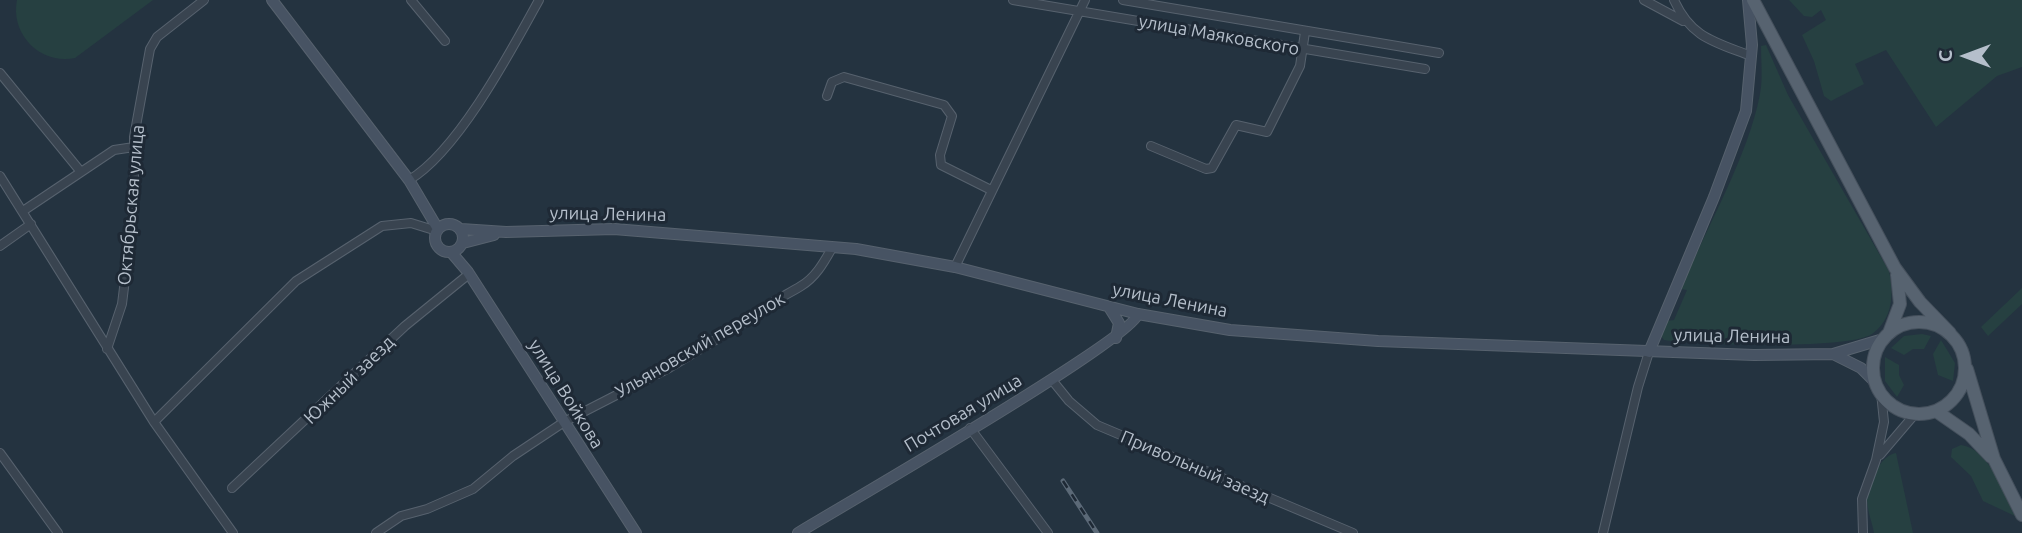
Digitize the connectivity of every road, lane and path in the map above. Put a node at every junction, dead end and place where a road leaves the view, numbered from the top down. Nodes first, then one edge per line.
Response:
1 (204, 0) edge
2 (272, 0) edge
3 (411, 0) edge
4 (539, 0) edge
5 (1013, 0) edge
6 (1085, 0) edge
7 (1123, 0) edge
8 (1644, 0) edge
9 (1674, 0) edge
10 (1751, 0) edge
11 (1079, 11) junction
12 (1683, 21) junction
13 (1769, 28) junction
14 (1305, 32) junction
15 (445, 41) dead end
16 (1303, 50) junction
17 (1751, 51) junction
18 (1439, 53) dead end
19 (1425, 69) dead end
20 (0, 72) edge
21 (827, 96) dead end
22 (1151, 146) dead end
23 (134, 147) junction
24 (81, 173) junction
25 (0, 176) edge
26 (409, 180) junction
27 (991, 190) junction
28 (23, 211) junction
29 (31, 224) junction
30 (441, 228) junction
31 (461, 229) junction
32 (506, 232) junction
33 (462, 244) junction
34 (0, 246) edge
35 (832, 248) junction
36 (451, 252) junction
37 (955, 267) junction
38 (1895, 268) junction
39 (469, 273) junction
40 (1109, 307) junction
41 (1138, 314) junction
42 (1950, 333) junction
43 (1886, 336) junction
44 (1116, 338) junction
45 (107, 348) junction
46 (1649, 352) junction
47 (1833, 354) junction
48 (1965, 365) junction
49 (1052, 380) junction
50 (1878, 388) junction
51 (1936, 411) junction
52 (1914, 414) junction
53 (154, 422) junction
54 (564, 422) junction
55 (970, 428) junction
56 (0, 453) edge
57 (1994, 459) junction
58 (1876, 460) junction
59 (232, 488) dead end
60 (2022, 515) edge
61 (58, 533) edge
62 (233, 533) edge
63 (376, 533) edge
64 (636, 533) edge
65 (798, 533) edge
66 (1048, 533) edge
67 (1353, 533) edge
68 (1604, 533) edge
69 (1863, 533) edge

1 - 23 street, Октябрьская улица
2 - 26 main road
3 - 15 street
4 - 26 street
5 - 11 street, улица Маяковского
6 - 11 street
7 - 14 street, улица Маяковского
8 - 12 street
9 - 12 street
10 - 13 main road
10 - 17 main road
11 - 16 street, улица Маяковского
11 - 27 street
12 - 17 street
13 - 17 main road
13 - 38 main road
14 - 16 street
14 - 18 street, улица Маяковского
16 - 19 street, улица Маяковского
16 - 22 street
17 - 46 main road
20 - 24 street
21 - 27 street
23 - 24 street
23 - 45 street, Октябрьская улица
24 - 28 street
25 - 28 street
26 - 30 main road
27 - 37 street
28 - 29 street
29 - 34 street
29 - 45 street
30 - 31 main road, улица Ленина
30 - 36 main road, улица Войкова
30 - 53 street
31 - 32 main road, улица Ленина
31 - 33 main road, улица Войкова
32 - 33 main road, улица Ленина
32 - 35 main road, улица Ленина
33 - 36 main road
33 - 39 main road, улица Войкова
35 - 37 main road, улица Ленина
35 - 54 street, Ульяновский переулок
36 - 39 main road, улица Войкова
37 - 40 main road, улица Ленина
38 - 42 main road
38 - 43 main road
39 - 54 main road, улица Войкова
39 - 59 street, Южный заезд
40 - 41 main road, улица Ленина
40 - 44 main road
41 - 44 main road, Почтовая улица
41 - 46 main road, улица Ленина
42 - 43 main road
42 - 48 main road
43 - 47 main road
43 - 50 main road
44 - 49 main road, Почтовая улица
45 - 53 street
46 - 47 main road, улица Ленина
46 - 68 street
47 - 50 main road
48 - 51 main road
48 - 57 main road
49 - 55 main road, Почтовая улица
49 - 67 street, Привольный заезд
50 - 52 main road
50 - 58 street
51 - 52 main road
51 - 57 main road
52 - 58 street
53 - 62 street
54 - 63 street, Ульяновский переулок
54 - 64 main road, улица Войкова
55 - 65 main road, Почтовая улица
55 - 66 street
56 - 61 street
57 - 60 main road
58 - 69 street

